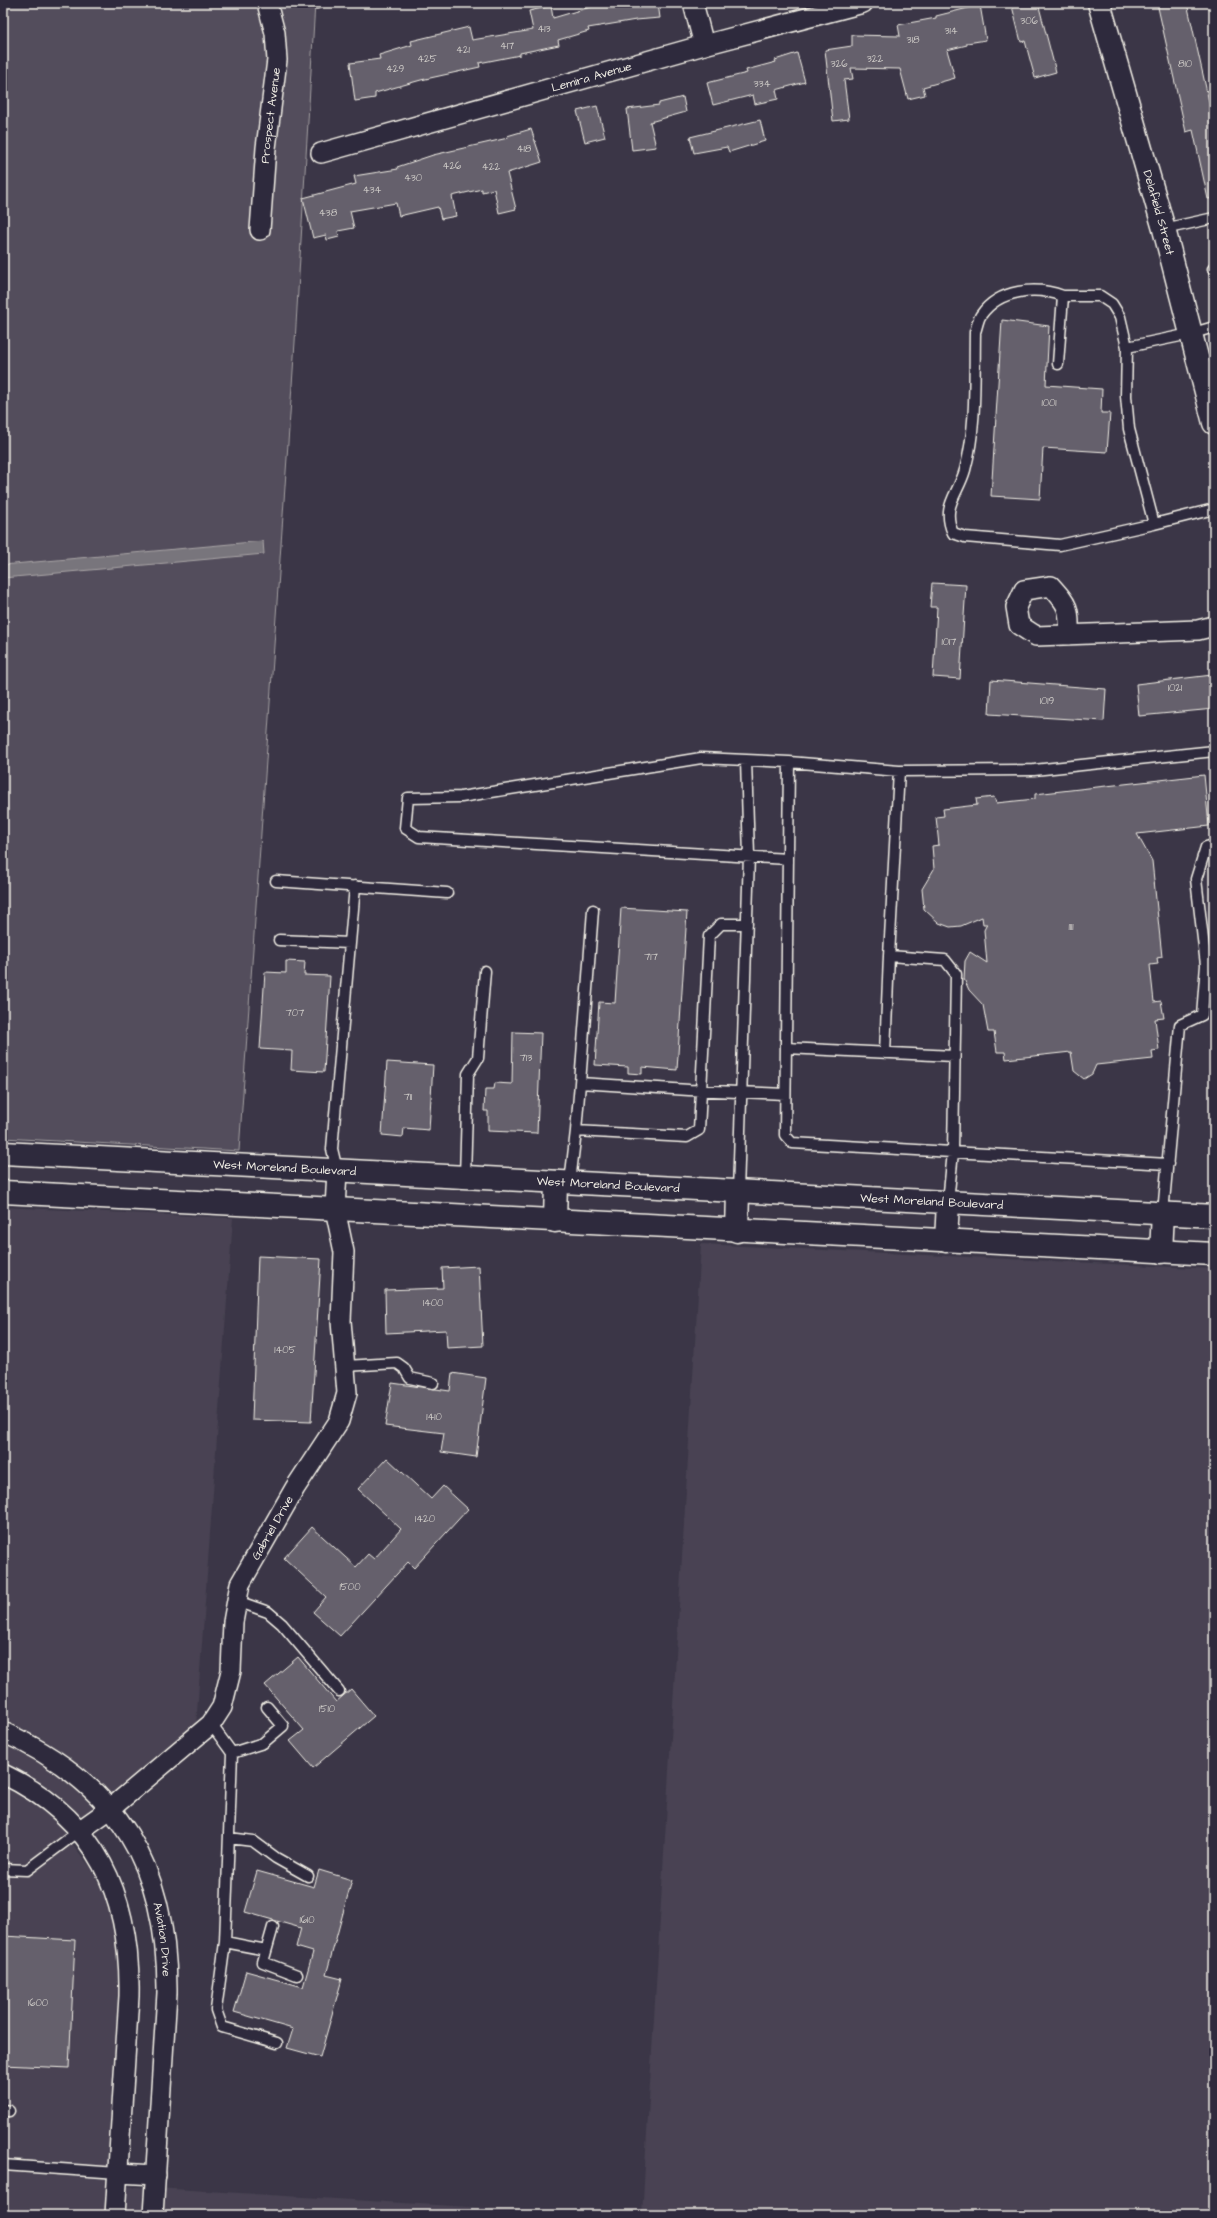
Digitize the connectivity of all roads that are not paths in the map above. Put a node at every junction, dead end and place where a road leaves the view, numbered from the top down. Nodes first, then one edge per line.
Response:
1 (267, 3) edge
2 (693, 3) edge
3 (863, 3) edge
4 (1099, 3) edge
5 (704, 45) junction
6 (320, 153) dead end
7 (1214, 218) edge
8 (1164, 229) junction
9 (260, 230) dead end
10 (1063, 296) junction
11 (1214, 327) edge
12 (1190, 334) junction
13 (1127, 347) junction
14 (1058, 364) dead end
15 (1208, 380) edge
16 (1214, 423) edge
17 (1214, 509) edge
18 (1154, 524) junction
19 (1214, 626) edge
20 (1069, 635) dead end
21 (1214, 751) edge
22 (746, 760) junction
23 (789, 762) junction
24 (899, 771) junction
25 (1214, 845) edge
26 (749, 856) junction
27 (788, 859) junction
28 (276, 881) dead end
29 (355, 886) junction
30 (447, 893) dead end
31 (593, 910) dead end
32 (747, 924) junction
33 (279, 940) dead end
34 (350, 943) junction
35 (889, 956) junction
36 (1210, 965) edge
37 (485, 970) dead end
38 (786, 1048) junction
39 (885, 1053) junction
40 (954, 1056) junction
41 (580, 1083) junction
42 (701, 1091) junction
43 (741, 1093) junction
44 (785, 1094) junction
45 (576, 1131) junction
46 (953, 1152) junction
47 (3, 1153) edge
48 (1168, 1164) junction
49 (337, 1170) junction
50 (465, 1177) junction
51 (563, 1182) junction
52 (3, 1192) edge
53 (738, 1192) junction
54 (948, 1202) junction
55 (335, 1209) junction
56 (1164, 1213) junction
57 (1214, 1216) edge
58 (555, 1221) junction
59 (737, 1231) junction
60 (946, 1241) junction
61 (1161, 1252) junction
62 (1214, 1254) edge
63 (345, 1366) junction
64 (433, 1383) dead end
65 (237, 1601) junction
66 (339, 1691) dead end
67 (267, 1707) dead end
68 (211, 1724) junction
69 (3, 1732) edge
70 (232, 1753) junction
71 (3, 1774) edge
72 (110, 1809) junction
73 (79, 1831) junction
74 (229, 1838) junction
75 (3, 1869) edge
76 (308, 1876) dead end
77 (273, 1927) dead end
78 (225, 1942) junction
79 (266, 1950) junction
80 (297, 1975) dead end
81 (276, 2043) dead end
82 (3, 2165) edge
83 (118, 2173) junction
84 (156, 2175) junction
85 (115, 2215) edge
86 (153, 2215) edge

1 - 9 street, Prospect Avenue
2 - 5 street
3 - 5 street, Lemira Avenue
4 - 8 street, Delafield Street
5 - 6 street, Lemira Avenue
7 - 8 lane
8 - 12 street, Delafield Street
10 - 13 lane
10 - 14 lane
10 - 18 lane
11 - 12 lane
12 - 13 lane
12 - 15 street, Delafield Street
13 - 18 lane
15 - 16 street, Delafield Street
17 - 18 lane
19 - 20 street
21 - 24 lane
22 - 23 lane
22 - 26 lane
22 - 26 lane
23 - 24 lane
23 - 27 lane
24 - 35 lane
25 - 36 lane
26 - 27 lane
26 - 32 lane
27 - 38 lane
28 - 29 lane
29 - 30 lane
29 - 34 lane
31 - 41 lane
32 - 42 lane
32 - 43 lane
33 - 34 lane
34 - 49 lane
35 - 39 lane
35 - 40 lane
36 - 48 lane
37 - 50 lane
38 - 39 lane
38 - 44 lane
39 - 40 lane
40 - 46 lane
41 - 42 lane
41 - 45 lane
42 - 43 lane
42 - 45 lane
43 - 44 lane
43 - 53 lane
44 - 46 lane
45 - 51 lane
46 - 48 lane
46 - 54 lane
47 - 49 street, West Moreland Boulevard
48 - 56 lane
49 - 50 street, West Moreland Boulevard
49 - 55 street, Gabriel Drive
50 - 51 street, West Moreland Boulevard
51 - 53 street, West Moreland Boulevard
51 - 58 street
52 - 55 street
53 - 54 street, West Moreland Boulevard
53 - 59 street
54 - 56 street, West Moreland Boulevard
54 - 60 street
55 - 58 street
55 - 63 street, Gabriel Drive
56 - 57 street, West Moreland Boulevard
56 - 61 street
58 - 59 street
59 - 60 street
60 - 61 street
61 - 62 street
63 - 64 lane
63 - 65 street, Gabriel Drive
65 - 66 lane
65 - 68 street, Gabriel Drive
67 - 70 lane
68 - 70 lane
68 - 72 street, Gabriel Drive
69 - 72 street, Aviation Drive
70 - 74 lane
71 - 73 street
72 - 73 street, Gabriel Drive
72 - 84 street, Aviation Drive
73 - 75 lane
73 - 83 street
74 - 76 lane
74 - 78 lane
77 - 79 lane
78 - 79 lane
78 - 81 lane
79 - 80 lane
82 - 83 lane
83 - 84 street
83 - 85 street
84 - 86 street, Aviation Drive

